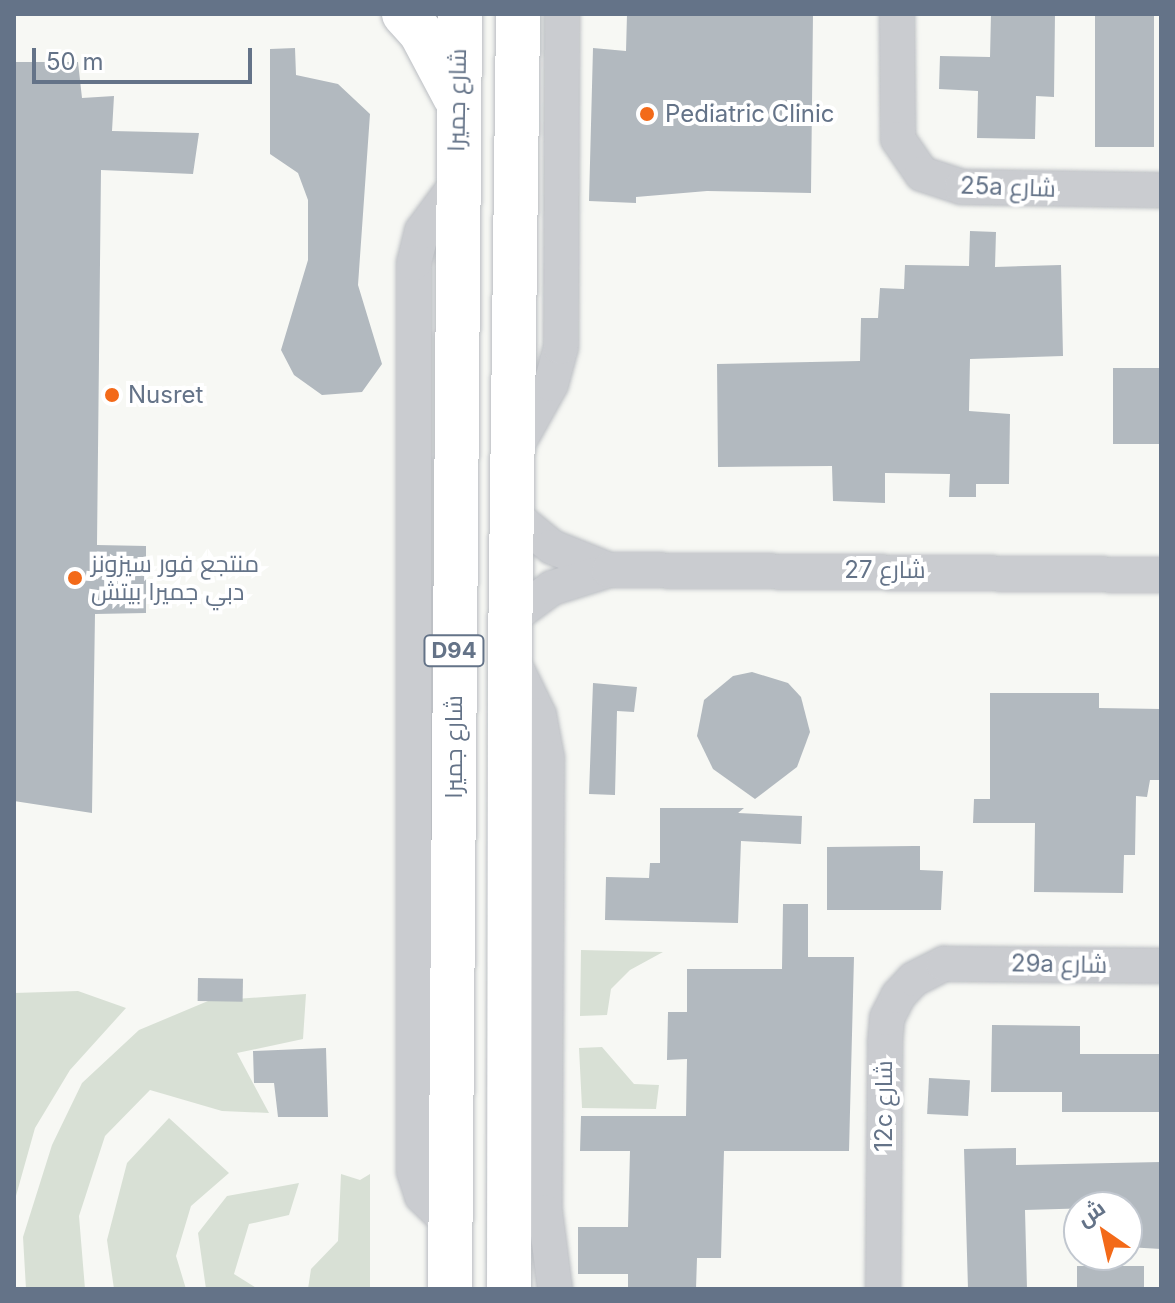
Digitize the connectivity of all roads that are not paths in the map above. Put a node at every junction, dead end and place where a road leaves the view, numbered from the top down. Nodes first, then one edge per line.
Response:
1 (404, 14) edge
2 (460, 14) edge
3 (518, 14) edge
4 (562, 14) edge
5 (897, 14) edge
6 (456, 99) junction
7 (1161, 190) edge
8 (515, 449) junction
9 (512, 514) junction
10 (609, 570) junction
11 (1161, 575) edge
12 (510, 636) junction
13 (957, 963) joint
14 (1161, 966) edge
15 (450, 1289) edge
16 (509, 1289) edge
17 (555, 1289) edge
18 (883, 1289) edge

1 - 6 main road
2 - 6 main road, شارع جميرا / D94
3 - 8 main road, D94
4 - 8 street
5 - 7 street, 25a شارع
6 - 15 main road, شارع جميرا / D94
8 - 9 main road, D94
9 - 10 street, شارع 27
9 - 12 main road, D94
10 - 11 street, شارع 27
10 - 12 street, شارع 27
12 - 16 main road, D94
12 - 17 street
13 - 14 street, 29a شارع
13 - 18 street, 12c شارع

